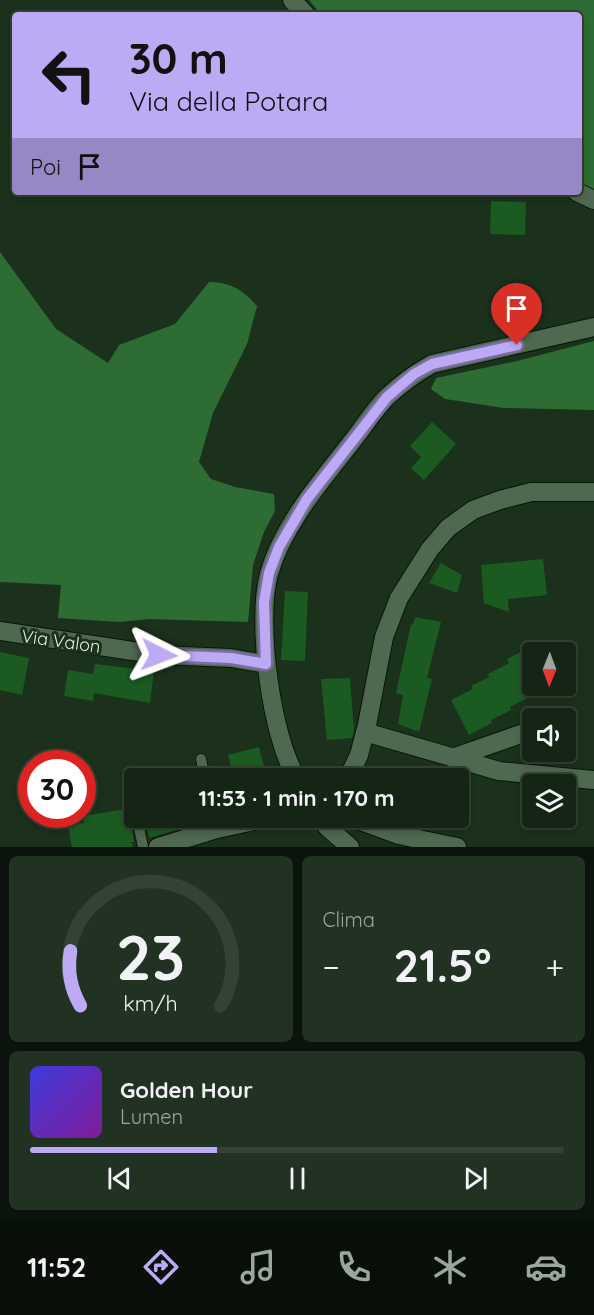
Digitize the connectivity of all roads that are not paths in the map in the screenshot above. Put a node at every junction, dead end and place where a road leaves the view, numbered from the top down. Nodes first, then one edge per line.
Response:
1 (291, 0) edge
2 (303, 12) edge
3 (594, 327) edge
4 (594, 492) edge
5 (0, 631) edge
6 (266, 664) junction
7 (365, 732) junction
8 (522, 734) edge
9 (455, 757) junction
10 (201, 759) dead end
11 (203, 768) edge
12 (290, 768) edge
13 (353, 768) edge
14 (594, 780) edge
15 (139, 828) edge
16 (204, 828) edge
17 (328, 828) edge
18 (380, 828) edge
19 (143, 847) edge
20 (158, 847) edge
21 (350, 847) edge
22 (457, 847) edge

1 - 2 street
3 - 6 street
4 - 7 street
5 - 6 street, Via Valon
6 - 12 street
7 - 9 street
7 - 13 street
8 - 9 street
9 - 14 street
10 - 11 lane
15 - 19 lane
16 - 20 street
17 - 21 street
18 - 22 street

